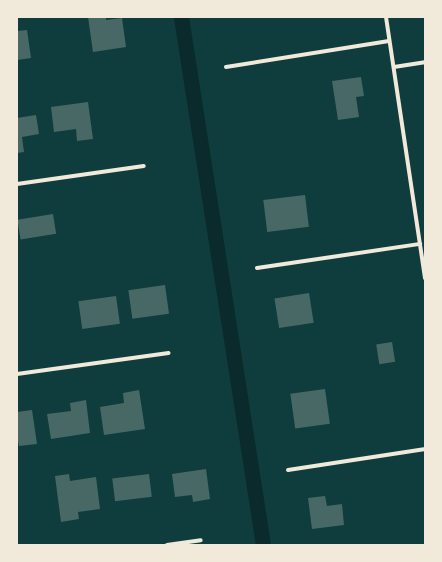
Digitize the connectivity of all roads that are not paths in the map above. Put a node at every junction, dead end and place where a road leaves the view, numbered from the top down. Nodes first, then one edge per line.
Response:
1 (386, 17) edge
2 (389, 41) junction
3 (425, 62) edge
4 (226, 67) dead end
5 (394, 67) junction
6 (144, 166) dead end
7 (17, 184) edge
8 (420, 244) junction
9 (257, 268) dead end
10 (425, 278) edge
11 (169, 353) dead end
12 (17, 374) edge
13 (425, 449) edge
14 (288, 470) dead end
15 (201, 540) dead end
16 (167, 545) edge

1 - 2 street
2 - 4 street
2 - 5 street
3 - 5 street
5 - 8 street
6 - 7 street
8 - 9 street
8 - 10 street
11 - 12 street
13 - 14 street
15 - 16 street

